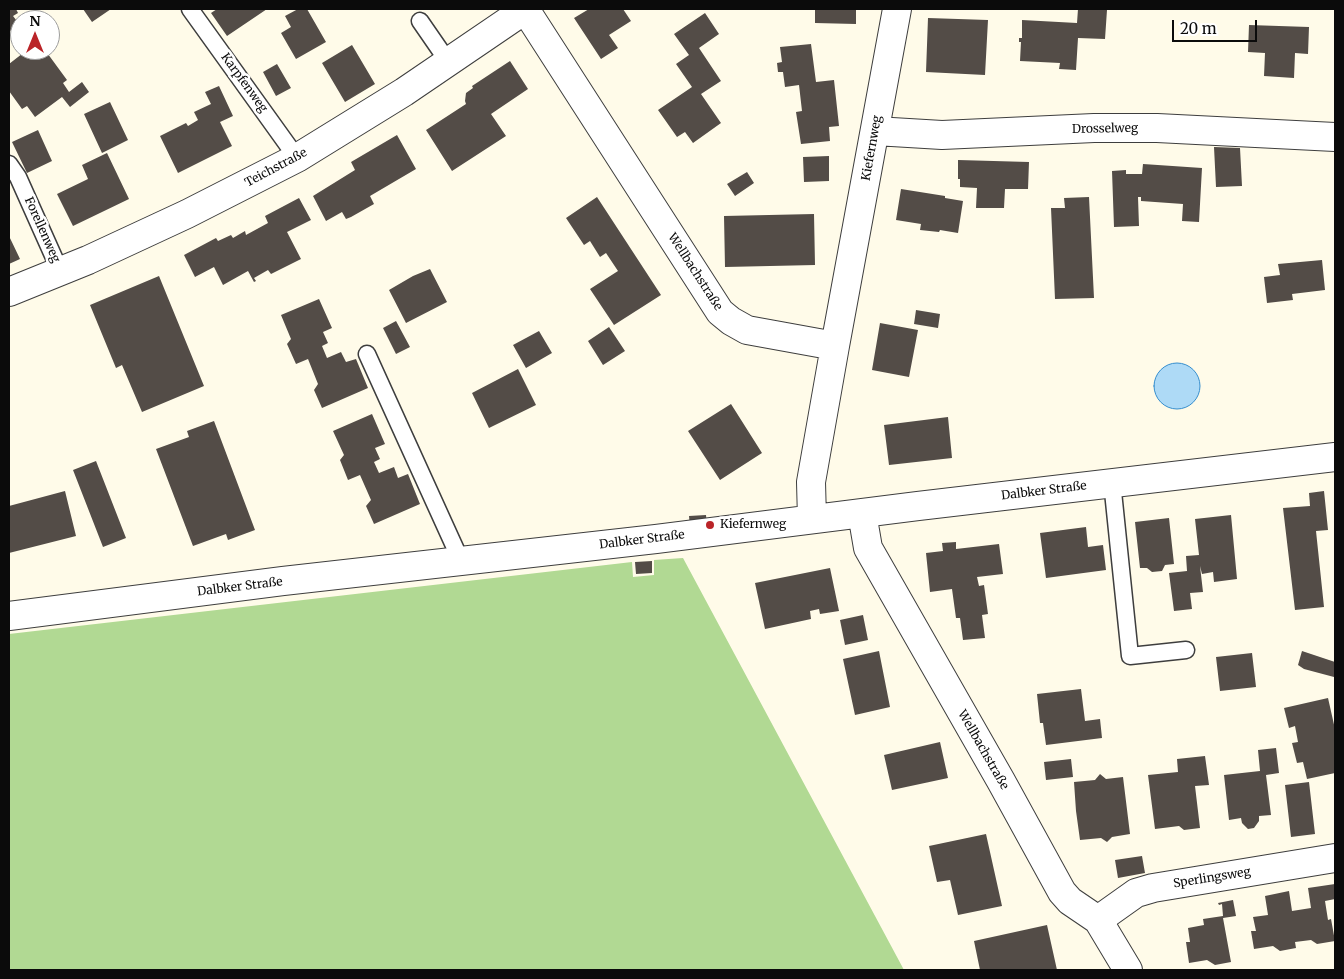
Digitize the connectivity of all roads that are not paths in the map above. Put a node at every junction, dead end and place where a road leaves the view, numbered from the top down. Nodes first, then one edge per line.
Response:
1 (190, 9) edge
2 (525, 9) edge
3 (897, 9) edge
4 (420, 21) dead end
5 (448, 63) junction
6 (876, 131) junction
7 (1335, 137) edge
8 (297, 158) junction
9 (9, 164) edge
10 (60, 271) junction
11 (9, 292) edge
12 (835, 346) junction
13 (367, 354) dead end
14 (1335, 457) edge
15 (1112, 482) junction
16 (862, 513) junction
17 (812, 519) junction
18 (461, 561) junction
19 (9, 616) edge
20 (1186, 650) dead end
21 (1335, 858) edge
22 (1098, 920) junction
23 (1128, 970) edge

1 - 8 lane, Karpfenweg
2 - 5 street, Teichstraße
2 - 12 street, Wellbachstraße
3 - 6 street, Kiefernweg
4 - 5 lane
5 - 8 street, Teichstraße
6 - 7 street, Drosselweg
6 - 12 street, Kiefernweg
8 - 10 street, Teichstraße
9 - 10 lane, Forellenweg
10 - 11 street, Teichstraße
12 - 17 street
13 - 18 lane
14 - 15 street, Dalbker Straße
15 - 16 street, Dalbker Straße
15 - 20 lane
16 - 17 street, Dalbker Straße
16 - 22 street, Wellbachstraße
17 - 18 street, Dalbker Straße
18 - 19 street, Dalbker Straße
21 - 22 street, Sperlingsweg
22 - 23 street, Wellbachstraße

